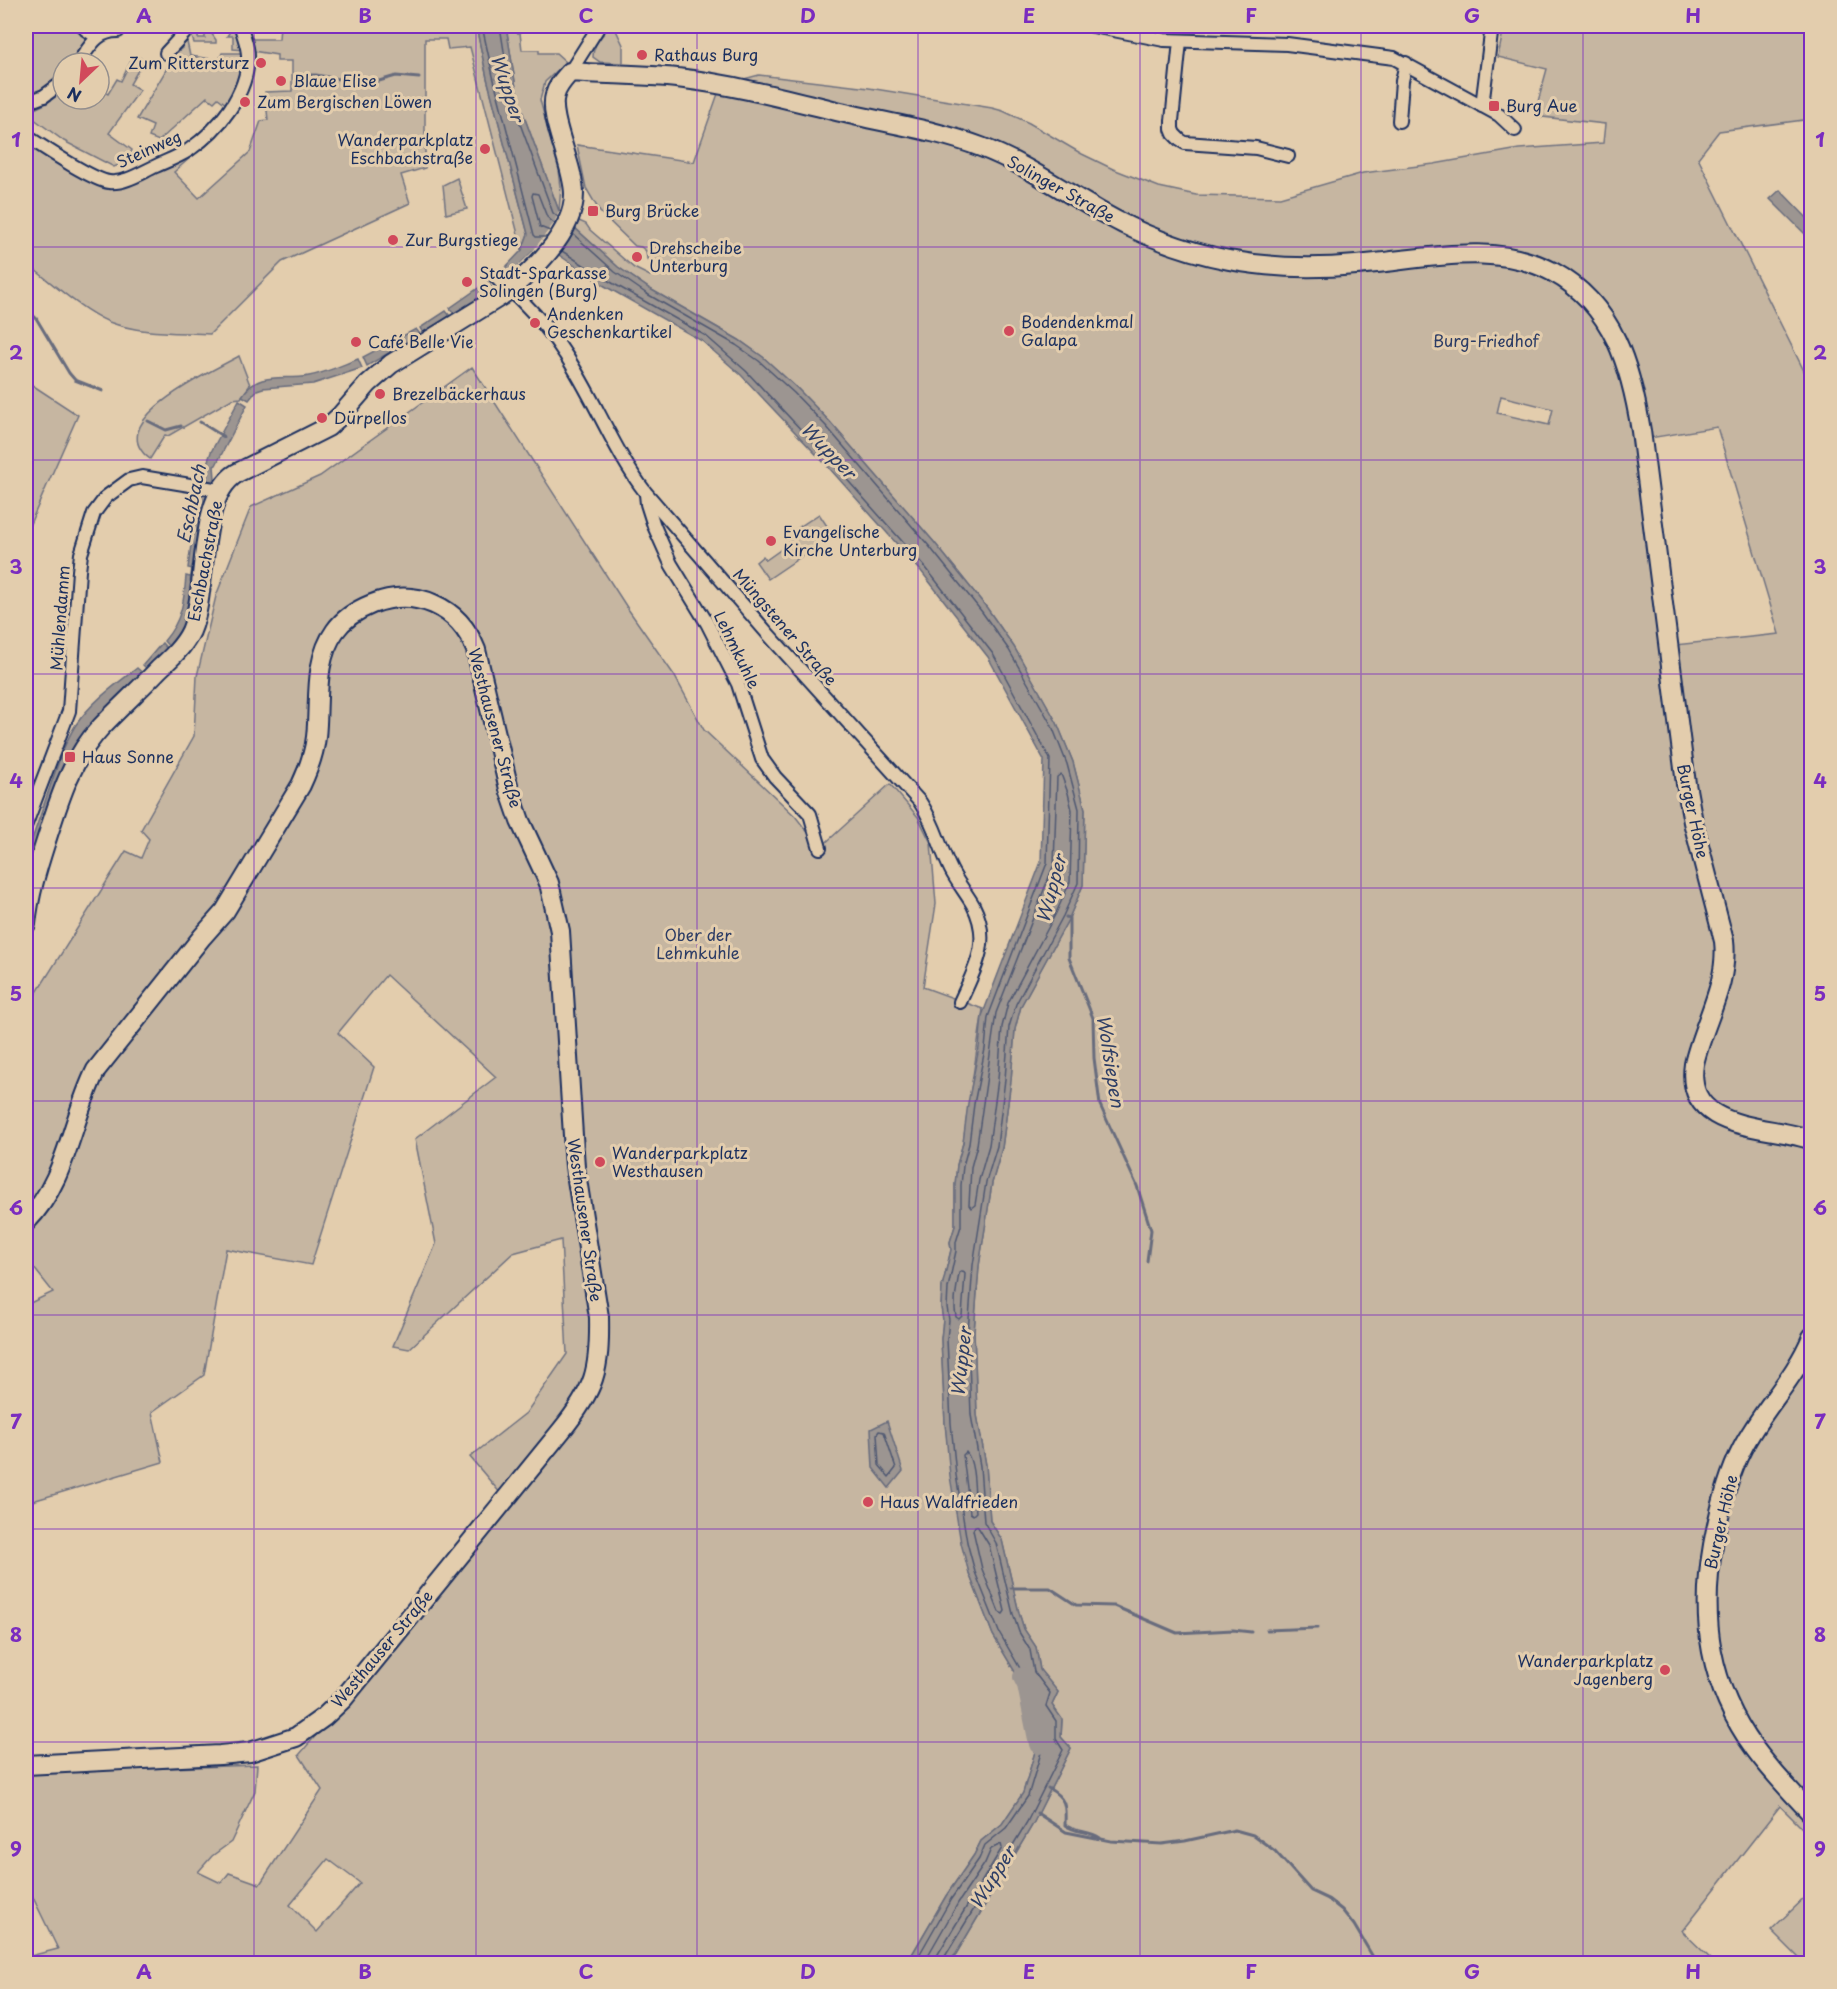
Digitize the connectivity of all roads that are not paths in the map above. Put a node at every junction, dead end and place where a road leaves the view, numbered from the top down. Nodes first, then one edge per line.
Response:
1 (119, 26) edge
2 (191, 26) edge
3 (241, 26) edge
4 (599, 26) edge
5 (1093, 26) edge
6 (1492, 26) edge
7 (85, 29) dead end
8 (97, 37) junction
9 (1180, 40) junction
10 (87, 51) edge
11 (166, 53) dead end
12 (1406, 63) junction
13 (570, 72) junction
14 (51, 91) edge
15 (26, 103) edge
16 (1482, 106) junction
17 (1400, 121) dead end
18 (1515, 130) dead end
19 (26, 136) edge
20 (1288, 156) dead end
21 (495, 276) dead end
22 (509, 287) junction
23 (1635, 394) joint
24 (211, 488) junction
25 (646, 493) junction
26 (26, 824) edge
27 (820, 848) dead end
28 (26, 924) edge
29 (960, 1002) dead end
30 (1812, 1140) edge
31 (26, 1222) edge
32 (1812, 1336) edge
33 (597, 1363) joint
34 (26, 1765) edge
35 (1812, 1814) edge

1 - 8 street
2 - 11 street
3 - 19 street, Steinweg
4 - 13 street
5 - 9 street
6 - 16 street
7 - 8 street
8 - 10 street
9 - 12 street
9 - 20 street
12 - 16 street
12 - 17 street
13 - 22 main road, Eschbachstraße
13 - 23 main road, Solinger Straße
14 - 15 street
16 - 18 street
21 - 22 street, Müngstener Straße
22 - 24 main road, Eschbachstraße
22 - 25 street, Müngstener Straße
23 - 30 main road, Burger Höhe
24 - 26 street, Mühlendamm
24 - 28 main road, Eschbachstraße
25 - 27 street, Lehmkuhle
25 - 29 street, Müngstener Straße
31 - 33 main road, Westhausener Straße
32 - 35 main road, Burger Höhe
33 - 34 main road, Westhauser Straße

